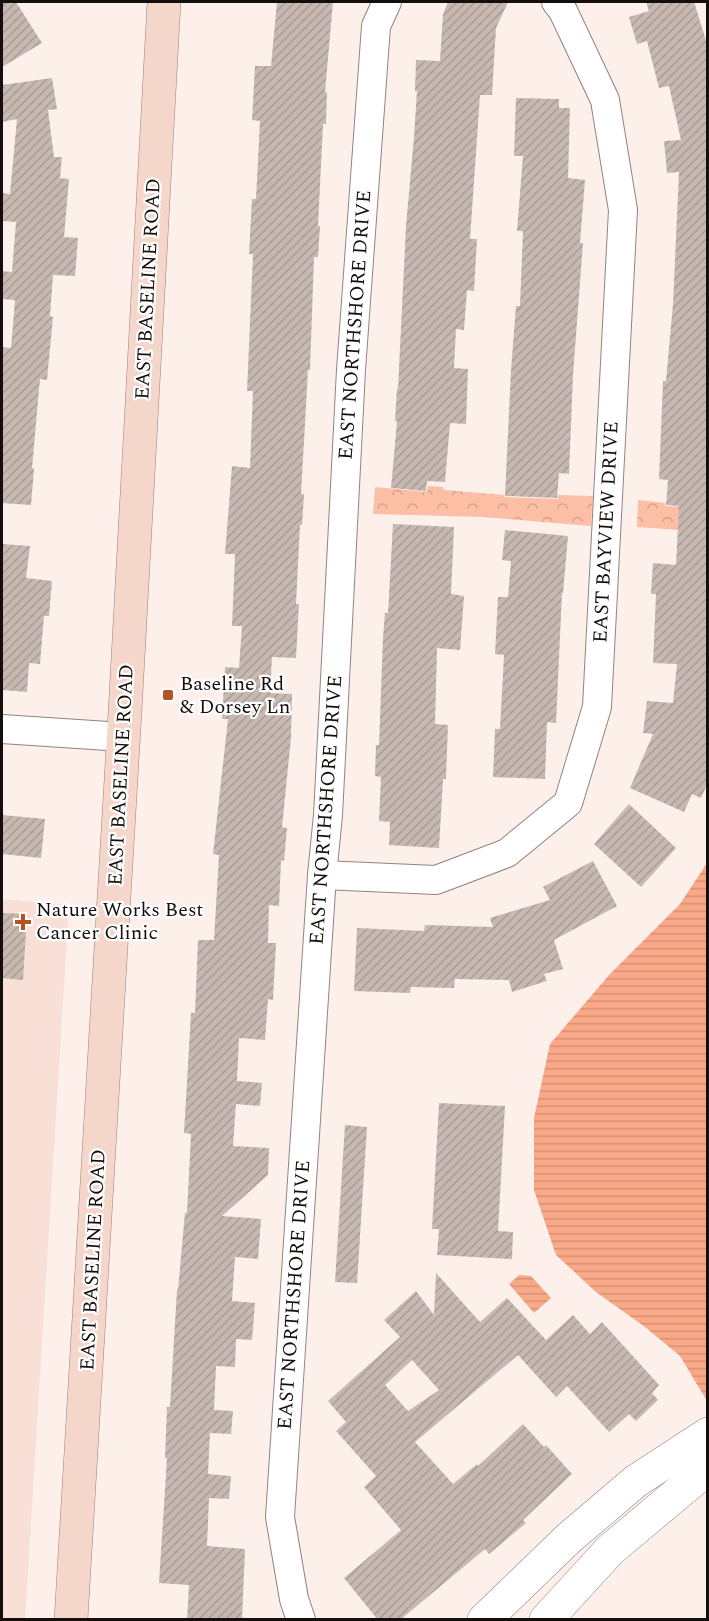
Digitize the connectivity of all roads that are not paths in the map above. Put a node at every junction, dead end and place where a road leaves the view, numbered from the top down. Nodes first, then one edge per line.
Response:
1 (164, 2) edge
2 (387, 2) edge
3 (556, 2) edge
4 (2, 729) edge
5 (123, 737) junction
6 (322, 875) junction
7 (705, 1447) edge
8 (71, 1620) edge
9 (301, 1620) edge
10 (484, 1620) edge
11 (546, 1620) edge

1 - 5 main road, EAST BASELINE ROAD
2 - 6 street, EAST NORTHSHORE DRIVE
3 - 6 street, EAST BAYVIEW DRIVE
4 - 5 street
5 - 8 main road, EAST BASELINE ROAD
6 - 9 street, EAST NORTHSHORE DRIVE
7 - 10 street
7 - 11 street

